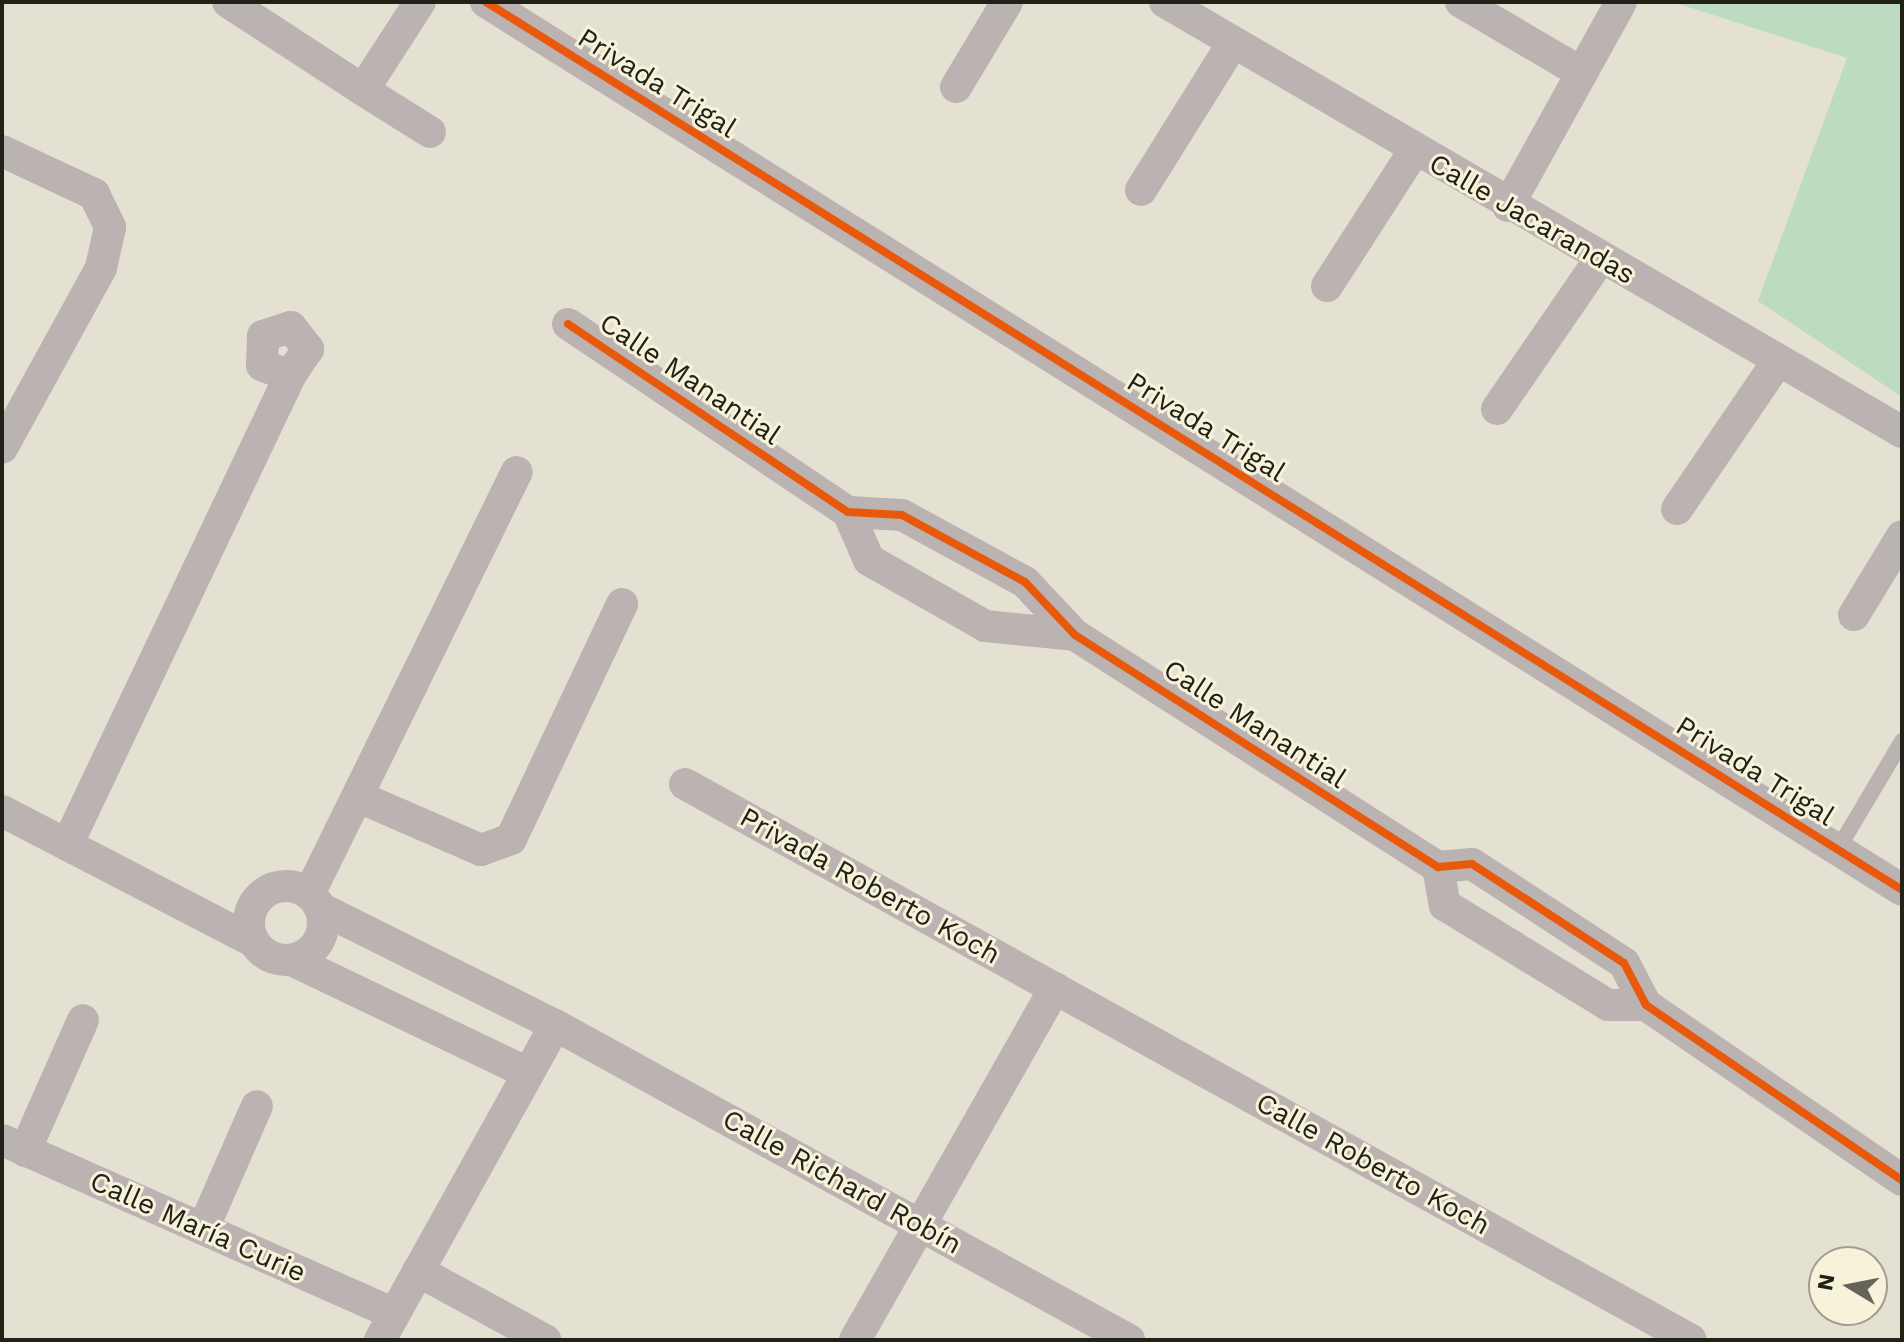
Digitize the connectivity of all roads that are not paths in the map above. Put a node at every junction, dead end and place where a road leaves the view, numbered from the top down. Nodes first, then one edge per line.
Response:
1 (228, 2) edge
2 (420, 2) edge
3 (486, 2) edge
4 (1007, 2) edge
5 (1165, 2) edge
6 (1461, 2) edge
7 (1621, 2) edge
8 (1233, 43) junction
9 (1582, 73) junction
10 (956, 87) dead end
11 (363, 90) junction
12 (430, 132) dead end
13 (2, 151) edge
14 (1414, 151) junction
15 (1141, 190) dead end
16 (1508, 206) junction
17 (1600, 259) junction
18 (1327, 286) dead end
19 (568, 324) dead end
20 (1778, 361) junction
21 (290, 376) dead end
22 (1497, 409) dead end
23 (1902, 432) edge
24 (2, 448) edge
25 (517, 472) dead end
26 (1677, 509) dead end
27 (848, 512) junction
28 (1902, 536) edge
29 (622, 604) dead end
30 (1854, 615) dead end
31 (1075, 635) junction
32 (1902, 741) edge
33 (685, 784) dead end
34 (359, 797) junction
35 (2, 811) edge
36 (67, 845) junction
37 (1838, 849) junction
38 (1438, 867) junction
39 (1902, 890) edge
40 (316, 900) junction
41 (249, 939) junction
42 (296, 962) junction
43 (1055, 988) junction
44 (1646, 1005) junction
45 (83, 1020) dead end
46 (555, 1025) junction
47 (528, 1073) junction
48 (257, 1106) dead end
49 (14, 1146) edge
50 (1902, 1180) edge
51 (920, 1225) junction
52 (203, 1229) junction
53 (418, 1271) junction
54 (387, 1327) edge
55 (545, 1340) edge
56 (855, 1340) edge
57 (1129, 1340) edge
58 (1691, 1340) edge

1 - 11 street
2 - 11 street
3 - 37 street, Privada Trigal
4 - 10 street
5 - 8 street, Calle Jacarandas
6 - 9 street
7 - 9 street
8 - 14 street, Calle Jacarandas
8 - 15 street
9 - 16 street
11 - 12 street
13 - 24 street
14 - 16 street, Calle Jacarandas
14 - 18 street
16 - 17 street, Calle Jacarandas
17 - 20 street, Calle Jacarandas
17 - 22 street
19 - 27 street, Calle Manantial
20 - 23 street, Calle Jacarandas
20 - 26 street
21 - 36 street
25 - 34 street
27 - 31 street, Calle Manantial
27 - 31 street, Calle Manantial
28 - 30 street
29 - 34 street
31 - 38 street, Calle Manantial
32 - 37 lane
33 - 43 street, Privada Roberto Koch
34 - 40 street
35 - 36 street
36 - 41 street
37 - 39 street, Privada Trigal
38 - 44 street
38 - 44 street
40 - 41 street
40 - 42 street
40 - 46 street, Calle Richard Robín
41 - 42 street
42 - 47 street
43 - 51 street
43 - 58 street, Calle Roberto Koch
44 - 50 street
45 - 49 street
46 - 47 street
46 - 51 street, Calle Richard Robín
47 - 53 street
48 - 52 street
49 - 52 street, Calle María Curie
51 - 56 street
51 - 57 street, Calle Richard Robín
52 - 54 street, Calle María Curie
53 - 54 street
53 - 55 street

